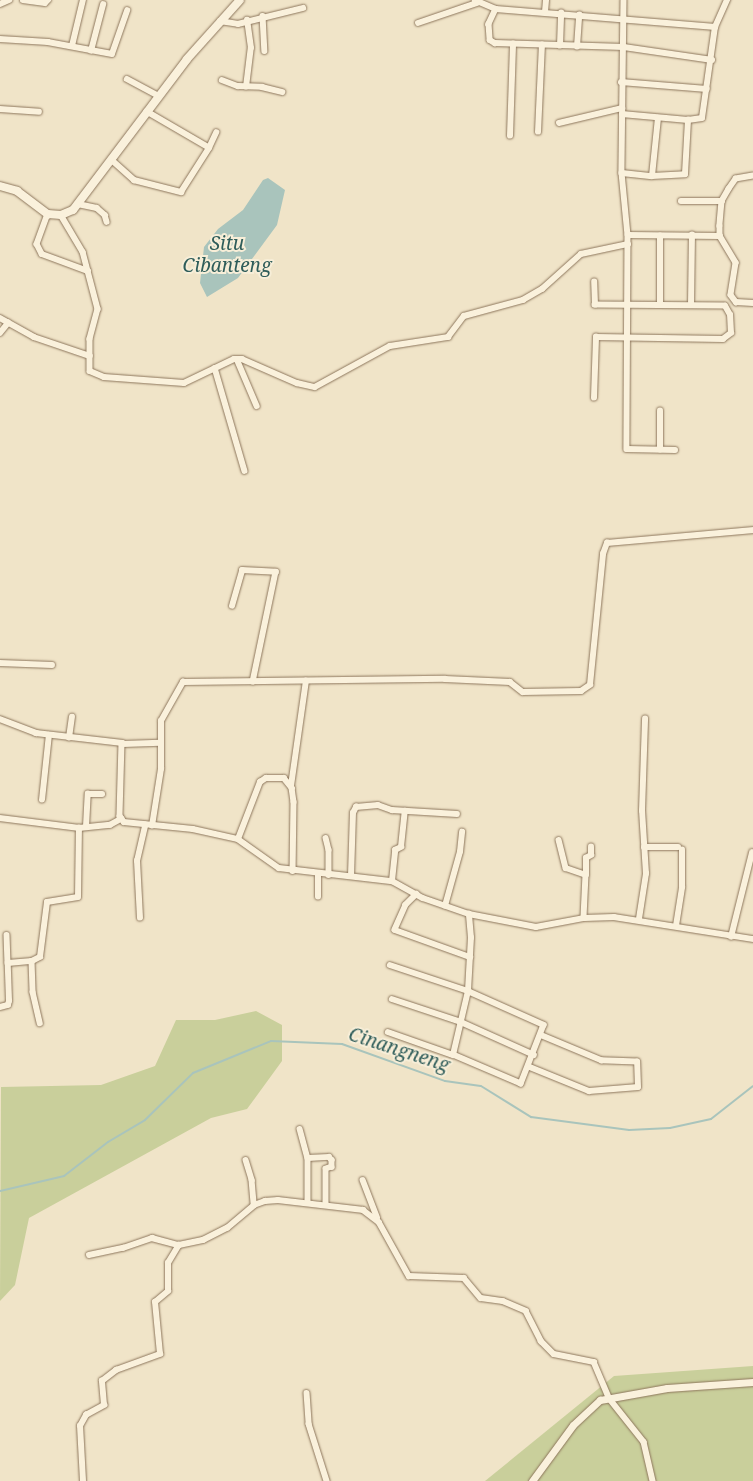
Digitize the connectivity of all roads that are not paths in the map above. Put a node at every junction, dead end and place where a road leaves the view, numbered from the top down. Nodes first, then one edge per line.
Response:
1 (9, 0) edge
2 (23, 0) edge
3 (48, 0) edge
4 (83, 0) edge
5 (240, 0) edge
6 (490, 0) edge
7 (546, 0) edge
8 (624, 0) edge
9 (727, 0) edge
10 (476, 2) edge
11 (0, 4) edge
12 (103, 5) dead end
13 (303, 8) dead end
14 (493, 8) junction
15 (127, 11) dead end
16 (545, 12) junction
17 (561, 13) junction
18 (579, 15) junction
19 (263, 16) junction
20 (248, 20) junction
21 (623, 20) junction
22 (220, 21) junction
23 (418, 23) dead end
24 (715, 27) junction
25 (0, 39) edge
26 (513, 44) junction
27 (542, 45) junction
28 (72, 46) junction
29 (560, 46) junction
30 (577, 47) junction
31 (624, 47) junction
32 (92, 51) junction
33 (265, 51) dead end
34 (712, 60) junction
35 (128, 79) dead end
36 (222, 80) dead end
37 (621, 82) junction
38 (246, 87) junction
39 (707, 89) junction
40 (282, 92) dead end
41 (159, 96) junction
42 (0, 109) edge
43 (622, 111) junction
44 (39, 112) dead end
45 (147, 112) junction
46 (658, 118) junction
47 (688, 120) junction
48 (559, 123) dead end
49 (538, 132) dead end
50 (216, 133) dead end
51 (510, 136) dead end
52 (209, 148) junction
53 (112, 160) junction
54 (622, 173) junction
55 (652, 176) junction
56 (753, 176) edge
57 (0, 186) edge
58 (722, 200) junction
59 (681, 201) dead end
60 (78, 204) junction
61 (48, 214) junction
62 (61, 215) junction
63 (107, 222) dead end
64 (628, 235) junction
65 (692, 235) junction
66 (660, 236) junction
67 (720, 236) junction
68 (628, 244) junction
69 (88, 272) junction
70 (594, 282) dead end
71 (753, 303) edge
72 (660, 304) junction
73 (691, 304) junction
74 (627, 305) junction
75 (0, 318) edge
76 (8, 323) junction
77 (0, 333) edge
78 (628, 337) junction
79 (90, 356) junction
80 (237, 359) junction
81 (216, 368) junction
82 (594, 398) dead end
83 (257, 406) dead end
84 (660, 411) dead end
85 (660, 450) junction
86 (675, 450) dead end
87 (245, 471) dead end
88 (753, 530) edge
89 (232, 606) dead end
90 (0, 663) edge
91 (52, 665) dead end
92 (306, 681) junction
93 (253, 682) junction
94 (72, 717) dead end
95 (0, 719) edge
96 (645, 719) dead end
97 (49, 735) junction
98 (69, 738) junction
99 (160, 743) junction
100 (123, 744) junction
101 (291, 786) junction
102 (102, 794) dead end
103 (42, 800) dead end
104 (405, 811) junction
105 (457, 814) dead end
106 (0, 818) edge
107 (121, 819) junction
108 (145, 825) junction
109 (152, 826) junction
110 (86, 827) junction
111 (79, 828) junction
112 (462, 832) dead end
113 (326, 838) dead end
114 (238, 839) junction
115 (559, 840) dead end
116 (591, 846) dead end
117 (644, 847) junction
118 (752, 853) edge
119 (751, 870) edge
120 (293, 871) junction
121 (318, 874) junction
122 (329, 875) junction
123 (351, 876) junction
124 (586, 876) junction
125 (392, 881) junction
126 (417, 894) junction
127 (318, 897) dead end
128 (445, 906) junction
129 (469, 914) junction
130 (140, 918) dead end
131 (584, 918) junction
132 (639, 919) junction
133 (676, 926) junction
134 (7, 936) dead end
135 (731, 938) junction
136 (753, 939) edge
137 (470, 957) junction
138 (32, 961) junction
139 (8, 963) junction
140 (390, 965) dead end
141 (468, 991) junction
142 (392, 1000) dead end
143 (0, 1007) edge
144 (461, 1022) junction
145 (40, 1023) dead end
146 (388, 1032) dead end
147 (542, 1036) junction
148 (454, 1055) junction
149 (534, 1055) junction
150 (530, 1067) junction
151 (300, 1129) dead end
152 (308, 1158) junction
153 (246, 1160) dead end
154 (363, 1180) dead end
155 (254, 1204) junction
156 (308, 1204) junction
157 (326, 1205) junction
158 (379, 1222) junction
159 (179, 1246) junction
160 (89, 1255) dead end
161 (753, 1382) edge
162 (307, 1393) dead end
163 (609, 1398) junction
164 (83, 1481) edge
165 (327, 1481) edge
166 (532, 1481) edge
167 (653, 1481) edge

1 - 11 street
2 - 3 street
4 - 28 street
5 - 22 main road
6 - 14 street
7 - 16 street
8 - 21 street
9 - 24 street
10 - 14 street
10 - 23 street
12 - 32 street
13 - 19 street
14 - 16 street
14 - 26 street
15 - 32 street
16 - 17 street
17 - 18 street
17 - 29 street
18 - 21 street
18 - 30 street
19 - 20 street
19 - 33 street
20 - 22 street
20 - 38 street
21 - 24 street
21 - 31 street
22 - 41 main road
24 - 34 street
25 - 28 street
26 - 27 street
26 - 51 street
27 - 29 street
27 - 49 street
28 - 32 street
29 - 30 street
30 - 31 street
31 - 34 street
31 - 37 street
34 - 39 street
35 - 41 street
36 - 38 street
37 - 39 street
37 - 43 street
38 - 40 street
39 - 47 street
41 - 45 main road
42 - 44 street
43 - 46 street
43 - 48 street
43 - 54 street
45 - 52 street
45 - 53 main road
46 - 47 street
46 - 55 street
47 - 55 street
50 - 52 street
52 - 53 street
53 - 60 main road
54 - 55 street
54 - 64 street
56 - 58 street
57 - 61 main road
58 - 59 street
58 - 67 street
60 - 62 main road
60 - 63 street
61 - 62 main road
61 - 69 street
62 - 69 street
64 - 66 street
64 - 68 street
65 - 66 street
65 - 67 street
65 - 73 street
66 - 72 street
67 - 71 street
68 - 74 street
68 - 80 street
69 - 79 street
70 - 74 street
72 - 73 street
72 - 74 street
73 - 78 street
74 - 78 street
75 - 76 street
76 - 77 street
76 - 79 street
78 - 82 street
78 - 85 street
79 - 81 street
80 - 81 street
80 - 83 street
81 - 87 street
84 - 85 street
85 - 86 street
88 - 92 street
89 - 93 street
90 - 91 street
92 - 93 street
92 - 101 street
93 - 99 street
94 - 98 street
95 - 97 street
96 - 117 street
97 - 98 street
97 - 103 street
98 - 100 street
99 - 100 street
99 - 109 street
100 - 107 street
101 - 114 street
101 - 120 street
102 - 110 street
104 - 105 street
104 - 123 street
104 - 125 street
106 - 111 street
107 - 108 street
107 - 110 street
108 - 109 street
108 - 130 street
109 - 114 street
110 - 111 street
111 - 138 street
112 - 128 street
113 - 122 street
114 - 120 street
115 - 124 street
116 - 124 street
117 - 132 street
117 - 133 street
118 - 119 street
119 - 135 street
120 - 121 street
121 - 122 street
121 - 127 street
122 - 123 street
123 - 125 street
124 - 131 street
125 - 126 street
126 - 128 street
126 - 137 street
128 - 129 street
129 - 131 street
129 - 137 street
131 - 132 street
132 - 133 street
133 - 135 street
134 - 139 street
135 - 136 street
137 - 141 street
138 - 139 street
138 - 145 street
139 - 143 street
140 - 141 street
141 - 144 street
141 - 147 street
142 - 144 street
144 - 148 street
144 - 149 street
146 - 148 street
147 - 149 street
147 - 150 street
148 - 150 street
149 - 150 street
151 - 152 street
152 - 156 street
152 - 157 street
153 - 155 street
154 - 158 street
155 - 156 street
155 - 159 street
156 - 157 street
157 - 158 street
158 - 163 street
159 - 160 street
159 - 164 street
161 - 163 street
162 - 165 street
163 - 166 street
163 - 167 street

